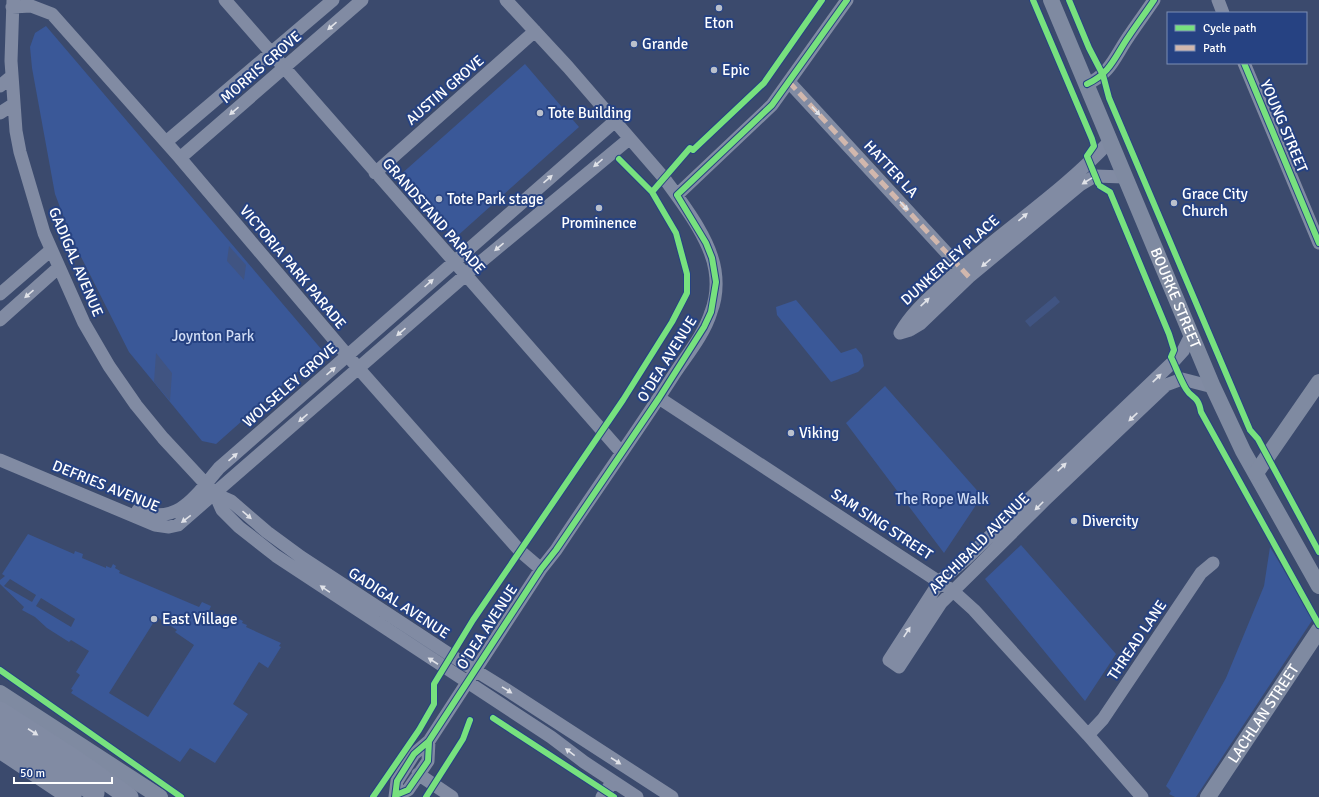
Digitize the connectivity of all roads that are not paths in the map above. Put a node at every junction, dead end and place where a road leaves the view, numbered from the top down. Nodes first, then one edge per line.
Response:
1 (225, 0) edge
2 (333, 0) edge
3 (362, 0) edge
4 (506, 0) edge
5 (847, 0) edge
6 (1051, 0) edge
7 (1154, 0) edge
8 (1218, 0) edge
9 (12, 3) edge
10 (1224, 12) edge
11 (535, 31) junction
12 (272, 54) junction
13 (1244, 64) edge
14 (284, 68) junction
15 (12, 76) junction
16 (789, 82) junction
17 (1087, 84) junction
18 (0, 86) edge
19 (14, 104) junction
20 (0, 113) edge
21 (614, 122) junction
22 (628, 138) junction
23 (1110, 141) junction
24 (166, 142) junction
25 (180, 158) junction
26 (375, 173) junction
27 (1124, 177) junction
28 (677, 195) junction
29 (1319, 243) edge
30 (51, 250) junction
31 (453, 262) junction
32 (58, 268) junction
33 (965, 273) junction
34 (465, 276) junction
35 (0, 294) edge
36 (0, 320) edge
37 (1191, 335) junction
38 (348, 356) junction
39 (359, 369) junction
40 (1319, 382) edge
41 (1213, 387) junction
42 (659, 398) junction
43 (0, 450) edge
44 (621, 452) junction
45 (0, 460) edge
46 (1256, 473) junction
47 (205, 484) junction
48 (1053, 484) junction
49 (215, 494) junction
50 (1213, 563) dead end
51 (541, 569) junction
52 (940, 581) junction
53 (1319, 586) edge
54 (954, 591) junction
55 (1319, 630) edge
56 (474, 670) junction
57 (0, 680) edge
58 (466, 682) junction
59 (0, 693) edge
60 (24, 709) junction
61 (0, 711) edge
62 (0, 732) edge
63 (1088, 735) junction
64 (429, 741) junction
65 (0, 749) edge
66 (418, 774) junction
67 (613, 781) junction
68 (95, 793) dead end
69 (396, 796) edge
70 (72, 797) edge
71 (129, 797) edge
72 (160, 797) edge
73 (452, 797) edge
74 (602, 797) edge
75 (637, 797) edge
76 (672, 797) edge
77 (1142, 797) edge
78 (1208, 797) edge

1 - 12 street, GRANDSTAND PARADE
2 - 12 street, MORRIS GROVE
3 -> 14 street, MORRIS GROVE
4 - 11 street, O'DEA AVENUE
5 - 16 street
6 - 17 main road, BOURKE STREET
7 - 17 street
8 - 10 street
9 - 15 street, GADIGAL AVENUE
9 - 24 street, VICTORIA PARK PARADE
11 - 21 street, O'DEA AVENUE
11 - 26 street, AUSTIN GROVE
12 - 14 street, GRANDSTAND PARADE
12 - 24 street, MORRIS GROVE
13 - 29 street, YOUNG STREET
14 -> 25 street, MORRIS GROVE
14 - 26 street, GRANDSTAND PARADE
15 - 18 street
15 - 19 street, GADIGAL AVENUE
16 - 28 street
16 -> 33 street, HATTER LA
17 - 23 main road, BOURKE STREET
19 - 20 street
19 - 30 street, GADIGAL AVENUE
21 - 22 street, O'DEA AVENUE
31 -> 21 street, WOLSELEY GROVE
22 - 28 street, O'DEA AVENUE
22 -> 34 street
23 - 27 main road, BOURKE STREET
33 -> 23 street, DUNKERLEY PLACE
24 - 25 street, VICTORIA PARK PARADE
25 - 38 street, VICTORIA PARK PARADE
26 - 31 street, GRANDSTAND PARADE
27 -> 33 street, DUNKERLEY PLACE
27 - 37 main road, BOURKE STREET
28 - 42 street, O'DEA AVENUE
30 - 32 street, GADIGAL AVENUE
30 - 35 street
31 - 34 street, GRANDSTAND PARADE
38 -> 31 street, WOLSELEY GROVE
32 -> 36 street
32 - 47 street, GADIGAL AVENUE
33 -> 33 street, DUNKERLEY PLACE
34 -> 39 street
34 - 44 street, GRANDSTAND PARADE
37 - 41 main road, BOURKE STREET
48 -> 37 street, ARCHIBALD AVENUE
38 - 39 street, VICTORIA PARK PARADE
47 -> 38 street, WOLSELEY GROVE
39 -> 49 street
39 - 51 street, VICTORIA PARK PARADE
40 - 46 main road
41 - 46 main road, BOURKE STREET
41 -> 48 street, ARCHIBALD AVENUE
42 - 44 street, O'DEA AVENUE
42 - 52 street, SAM SING STREET
43 - 47 street, DEFRIES AVENUE
44 - 51 street, O'DEA AVENUE
49 -> 45 street, DEFRIES AVENUE
46 - 53 main road, BOURKE STREET
47 - 49 street, GADIGAL AVENUE
48 - 52 street, ARCHIBALD AVENUE
48 -> 54 street, ARCHIBALD AVENUE
49 -> 56 street, GADIGAL AVENUE
58 -> 49 street, GADIGAL AVENUE
50 - 63 street, THREAD LANE
51 - 56 street, O'DEA AVENUE
52 - 54 street, SAM SING STREET
54 -> 52 street, ARCHIBALD AVENUE
54 - 63 street, SAM SING STREET
55 - 78 main road, LACHLAN STREET
56 - 58 street, O'DEA AVENUE
56 -> 76 street, GADIGAL AVENUE
57 - 60 main road
58 - 64 street, O'DEA AVENUE
67 -> 58 street, GADIGAL AVENUE
59 - 60 main road
60 - 72 main road
61 -> 71 highway
62 - 68 highway
63 - 77 street, SAM SING STREET
64 - 66 street, O'DEA AVENUE
64 - 69 street, O'DEA AVENUE
65 - 70 highway
66 - 69 street, O'DEA AVENUE
66 - 73 street
67 - 74 street
67 - 75 street, GADIGAL AVENUE

